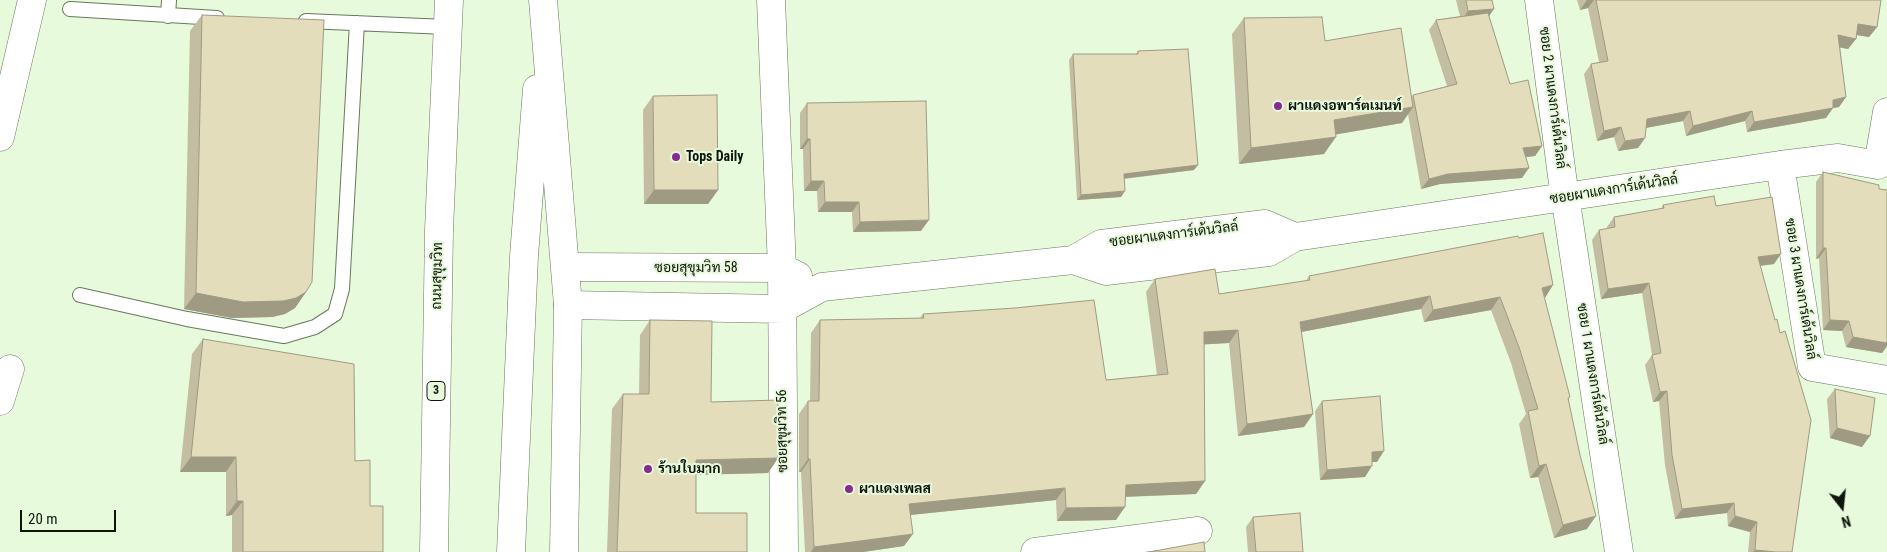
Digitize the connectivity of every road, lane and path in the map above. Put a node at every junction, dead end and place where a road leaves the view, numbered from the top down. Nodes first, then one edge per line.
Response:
1 (32, 0) edge
2 (169, 0) edge
3 (771, 0) edge
4 (1539, 0) edge
5 (543, 5) edge
6 (70, 9) dead end
7 (448, 13) edge
8 (168, 16) junction
9 (227, 18) edge
10 (297, 21) edge
11 (357, 23) junction
12 (1887, 112) edge
13 (0, 137) edge
14 (1780, 166) junction
15 (1883, 166) edge
16 (1565, 197) junction
17 (566, 267) junction
18 (782, 268) junction
19 (822, 287) junction
20 (80, 295) dead end
21 (568, 306) junction
22 (782, 309) junction
23 (10, 369) dead end
24 (1887, 380) edge
25 (0, 401) edge
26 (1198, 531) dead end
27 (434, 552) edge
28 (511, 552) edge
29 (564, 552) edge
30 (784, 552) edge
31 (1035, 552) edge
32 (1619, 552) edge

1 - 13 main road
2 - 8 lane
3 - 18 main road, ซอยสุขุมวิท 56
4 - 16 main road, ซอย 2 ผาแดงการ์เด้นวิลล์
5 - 17 main road
5 - 28 main road
6 - 8 lane
7 - 11 lane
7 - 27 main road, ถนนสุขุมวิท / 3
8 - 9 lane
10 - 11 lane
11 - 20 lane
12 - 15 main road, ซอยผาแดงการ์เด้นวิลล์
14 - 15 main road, ซอยผาแดงการ์เด้นวิลล์
14 - 16 main road, ซอยผาแดงการ์เด้นวิลล์
14 - 24 main road, ซอย 3 ผาแดงการ์เด้นวิลล์
16 - 19 main road, ซอยผาแดงการ์เด้นวิลล์
16 - 32 main road, ซอย 1 ผาแดงการ์เด้นวิลล์
17 - 18 main road, ซอยสุขุมวิท 58
17 - 21 main road
18 - 19 main road, ซอยสุขุมวิท 58
18 - 22 main road, ซอยสุขุมวิท 56
19 - 22 main road
21 - 22 main road
21 - 29 main road
22 - 30 main road, ซอยสุขุมวิท 56
23 - 25 main road
26 - 31 main road

